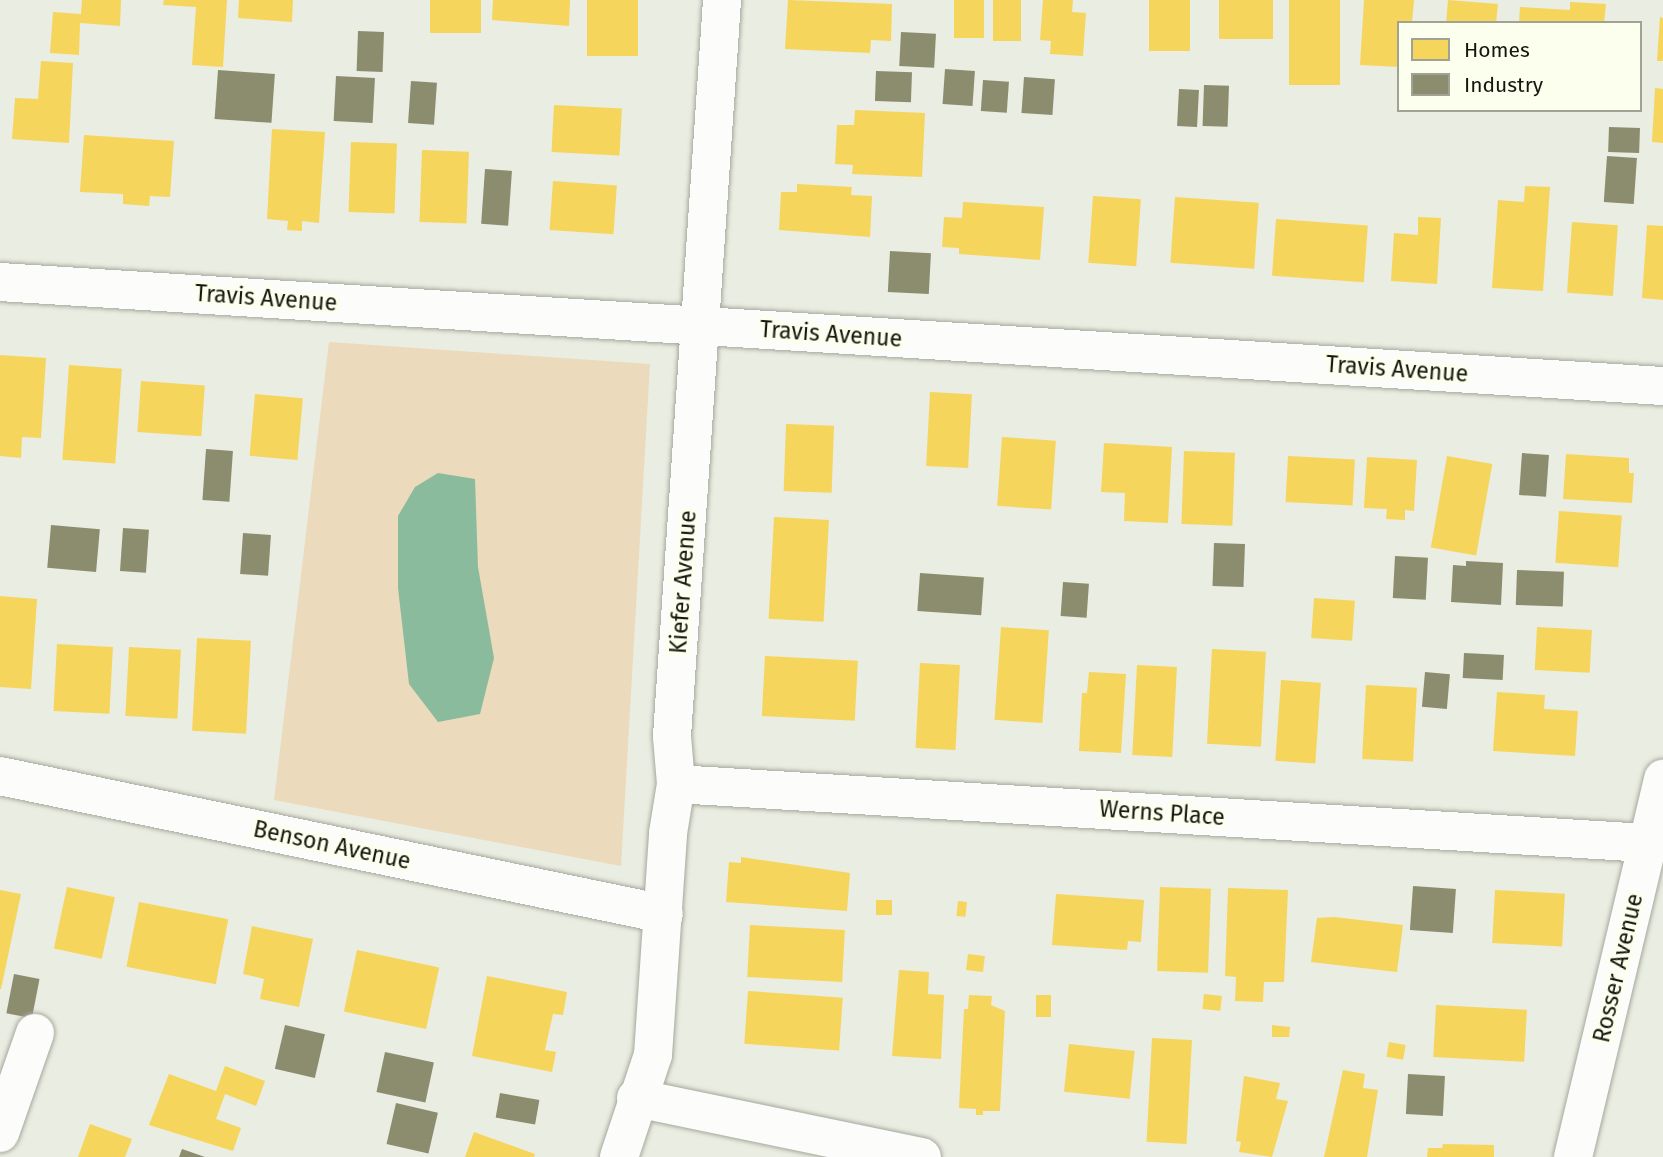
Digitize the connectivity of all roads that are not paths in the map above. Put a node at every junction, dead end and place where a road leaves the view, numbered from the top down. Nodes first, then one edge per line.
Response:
1 (722, 0) edge
2 (0, 282) edge
3 (700, 326) junction
4 (1663, 386) edge
5 (0, 776) edge
6 (1663, 779) edge
7 (676, 784) junction
8 (1647, 843) junction
9 (664, 914) junction
10 (35, 1033) dead end
11 (636, 1098) junction
12 (0, 1133) edge
13 (619, 1157) edge
14 (922, 1157) edge
15 (1573, 1157) edge

1 - 3 street, Kiefer Avenue
2 - 3 street, Travis Avenue
3 - 4 street, Travis Avenue
3 - 7 street, Kiefer Avenue
5 - 9 street, Benson Avenue
6 - 8 street, Rosser Avenue
7 - 8 street, Werns Place
7 - 9 street, Kiefer Avenue
8 - 15 street, Rosser Avenue
9 - 11 street, Kiefer Avenue
10 - 12 street
11 - 13 street, Kiefer Avenue
11 - 14 street

